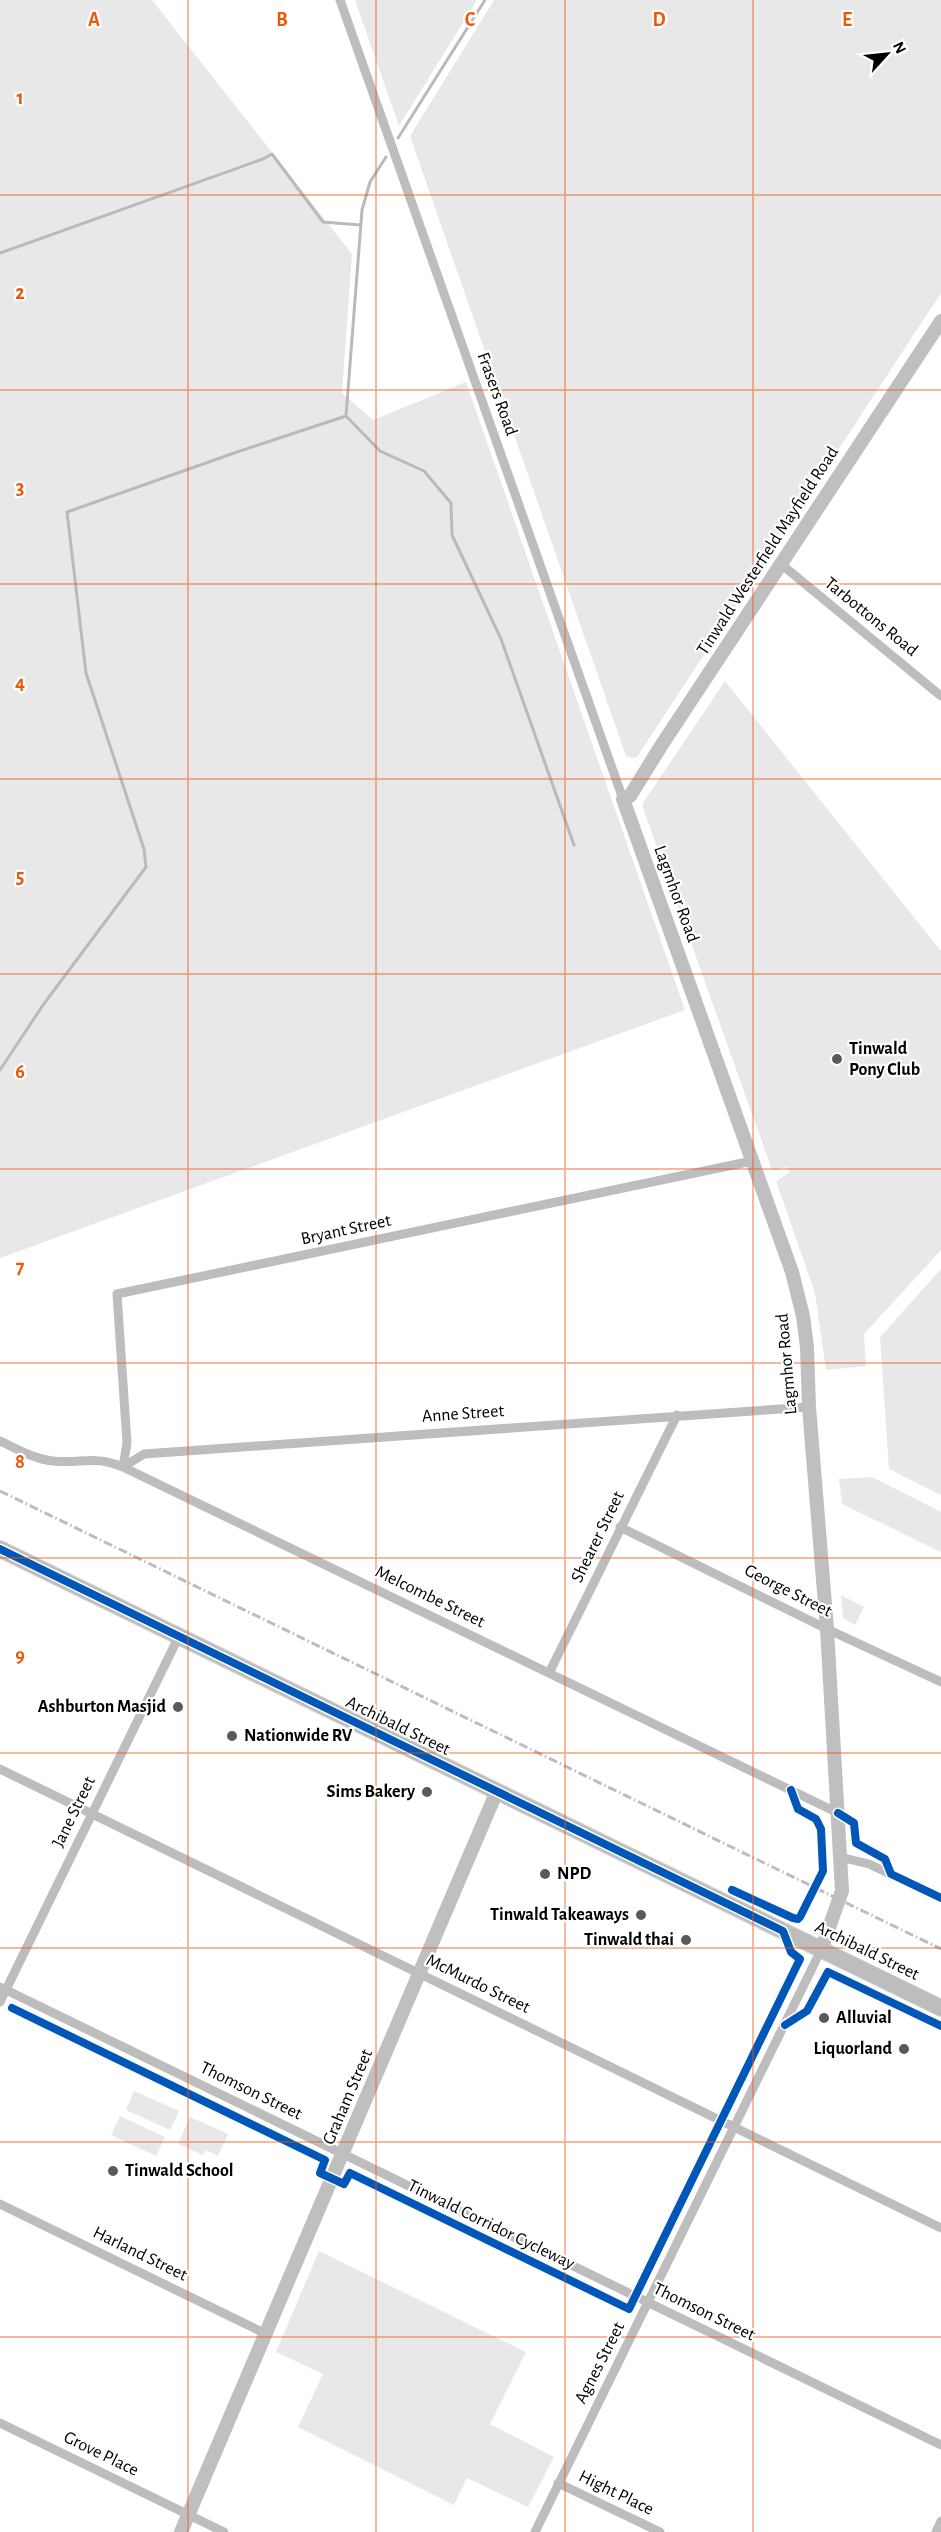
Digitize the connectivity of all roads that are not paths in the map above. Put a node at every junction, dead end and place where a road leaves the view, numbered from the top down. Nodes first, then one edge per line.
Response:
1 (340, 0) edge
2 (941, 321) edge
3 (781, 564) junction
4 (941, 696) edge
5 (623, 799) junction
6 (752, 1161) junction
7 (809, 1407) junction
8 (677, 1415) junction
9 (0, 1441) edge
10 (123, 1467) junction
11 (620, 1527) junction
12 (0, 1549) edge
13 (826, 1629) junction
14 (179, 1636) junction
15 (549, 1674) junction
16 (941, 1682) edge
17 (0, 1769) edge
18 (497, 1791) junction
19 (838, 1813) junction
20 (92, 1814) junction
21 (840, 1857) junction
22 (941, 1898) edge
23 (822, 1950) junction
24 (420, 1974) junction
25 (3, 1988) edge
26 (0, 2002) edge
27 (941, 2008) edge
28 (734, 2127) junction
29 (344, 2154) junction
30 (0, 2204) edge
31 (941, 2228) edge
32 (648, 2303) junction
33 (266, 2334) junction
34 (0, 2423) edge
35 (941, 2445) edge
36 (558, 2483) junction
37 (188, 2515) junction
38 (941, 2522) edge
39 (181, 2532) edge
40 (224, 2532) edge
41 (535, 2532) edge
42 (660, 2532) edge
43 (936, 2532) edge

1 - 5 street, Frasers Road
2 - 3 street, Tinwald Westerfield Mayfield Road
3 - 4 street, Tarbottons Road
3 - 5 street, Tinwald Westerfield Mayfield Road
5 - 6 street, Lagmhor Road
6 - 7 street, Lagmhor Road
6 - 10 street, Bryant Street
7 - 8 street, Anne Street
7 - 13 street, Lagmhor Road
8 - 10 street, Anne Street
8 - 11 street, Shearer Street
9 - 10 street, Melcombe Street
10 - 15 street, Melcombe Street
11 - 13 street, George Street
11 - 15 street, Shearer Street
12 - 14 highway, Archibald Street
13 - 16 street, George Street
13 - 19 street, Lagmhor Road
14 - 18 highway, Archibald Street
14 - 20 street, Jane Street
15 - 19 street, Melcombe Street
17 - 20 street, McMurdo Street
18 - 23 highway, Archibald Street
18 - 24 street, Graham Street
19 - 21 street, Lagmhor Road
20 - 24 street, McMurdo Street
20 - 25 street, Jane Street
21 - 22 street
21 - 23 street, Lagmhor Road
23 - 27 highway, Archibald Street
23 - 28 street, Agnes Street
24 - 28 street, McMurdo Street
24 - 29 street, Graham Street
25 - 26 street, Jane Street
25 - 29 street, Thomson Street
28 - 31 street, McMurdo Street
28 - 32 street, Agnes Street
29 - 32 street, Thomson Street
29 - 33 street, Graham Street
30 - 33 street, Harland Street
32 - 35 street, Thomson Street
32 - 36 street, Agnes Street
33 - 37 street, Graham Street
34 - 37 street, Grove Place
36 - 41 street, Agnes Street
36 - 42 street, Hight Place
37 - 39 street, Graham Street
37 - 40 street, Grove Place
38 - 43 street

